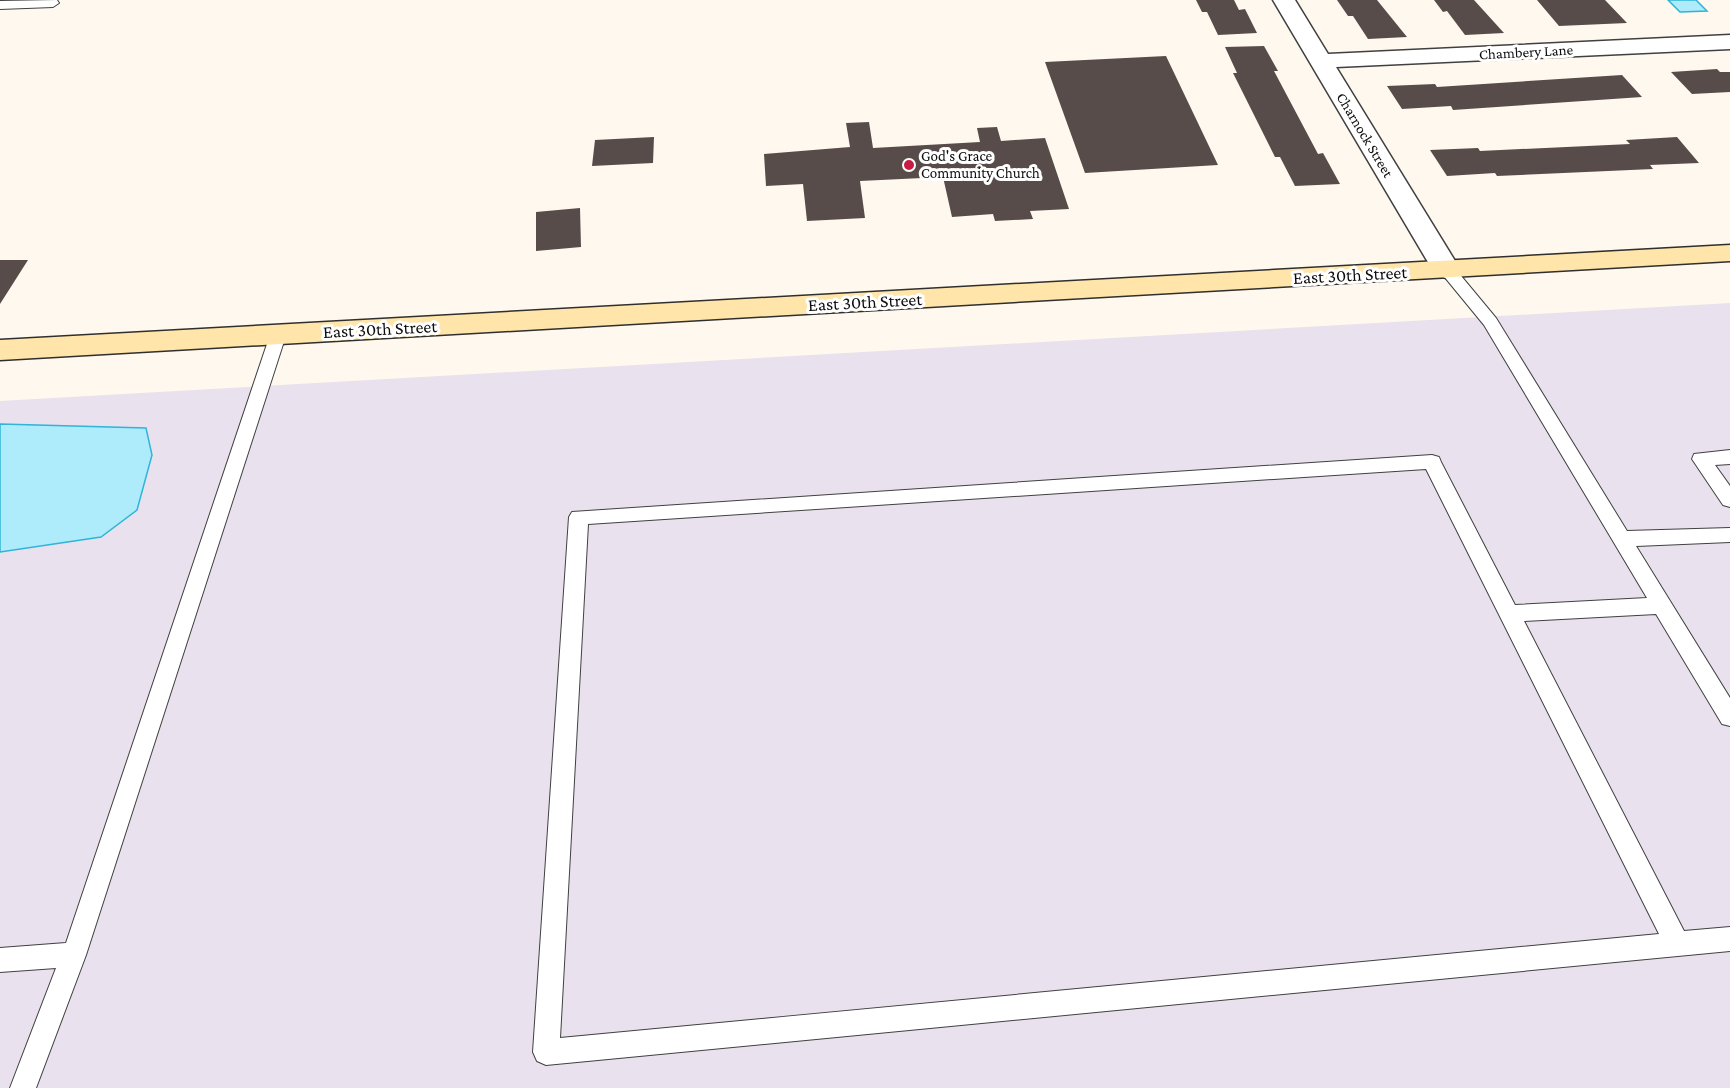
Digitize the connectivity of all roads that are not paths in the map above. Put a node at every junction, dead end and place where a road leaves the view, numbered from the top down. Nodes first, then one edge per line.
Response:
1 (1284, 0) edge
2 (53, 3) dead end
3 (0, 5) edge
4 (1730, 42) edge
5 (1321, 61) junction
6 (1730, 253) edge
7 (1446, 269) junction
8 (278, 335) junction
9 (0, 350) edge
10 (1730, 457) edge
11 (1730, 500) edge
12 (1730, 535) edge
13 (1623, 539) junction
14 (1662, 604) junction
15 (1509, 614) junction
16 (1730, 717) edge
17 (1730, 939) edge
18 (1677, 944) junction
19 (74, 955) junction
20 (0, 960) edge
21 (23, 1088) edge

1 - 5 street, Charnock Street
2 - 3 lane
4 - 5 street, Chambery Lane
5 - 7 street, Charnock Street
6 - 7 main road, East 30th Street
7 - 8 main road, East 30th Street
7 - 13 lane
8 - 9 main road, East 30th Street
8 - 19 lane
10 - 11 lane
12 - 13 lane
13 - 14 lane
14 - 15 lane
14 - 16 lane
15 - 18 lane
15 - 18 lane
17 - 18 lane
19 - 20 lane
19 - 21 lane

